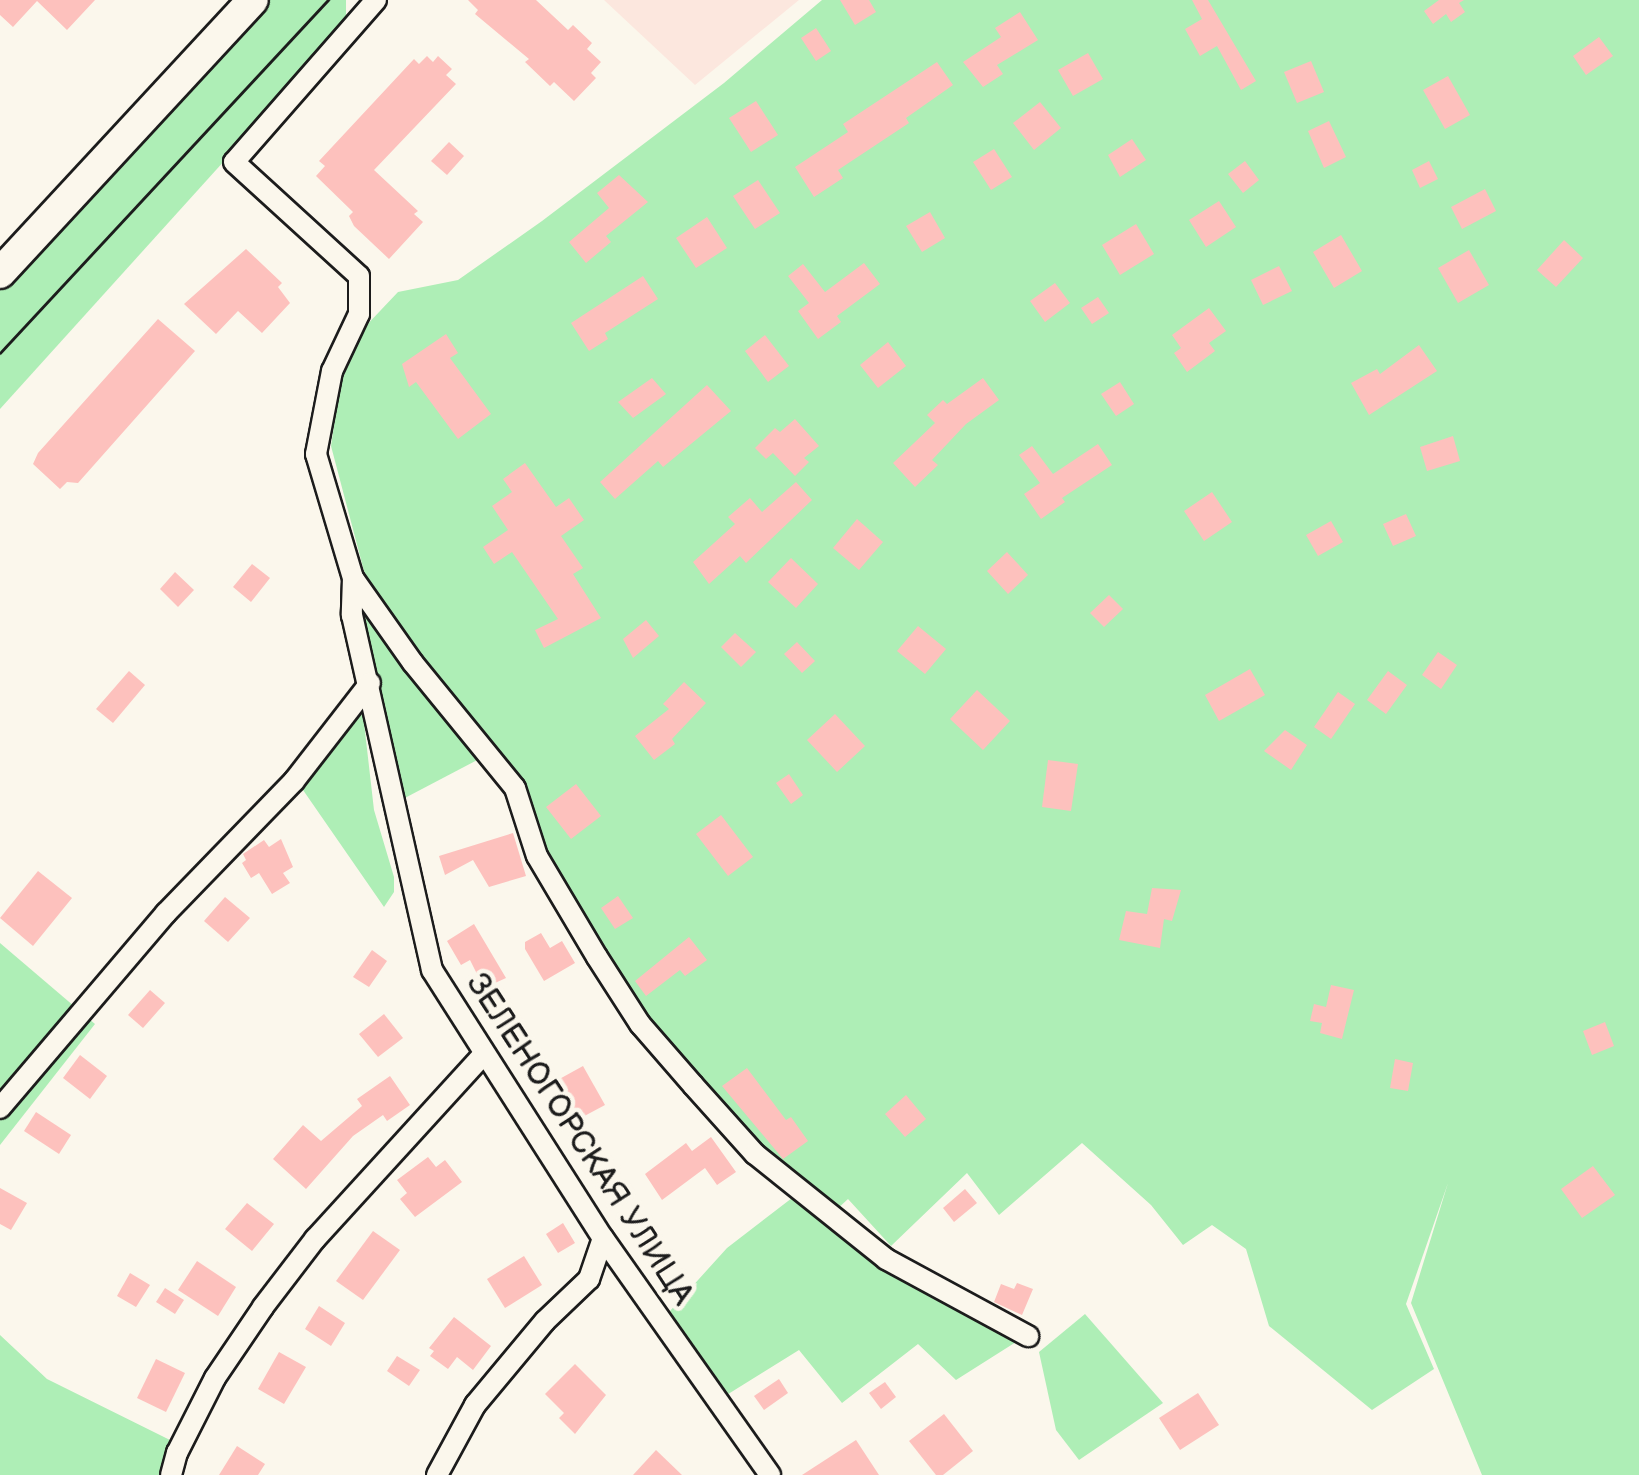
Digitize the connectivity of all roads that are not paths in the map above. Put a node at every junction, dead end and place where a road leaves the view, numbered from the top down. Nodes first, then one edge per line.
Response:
1 (253, 0) edge
2 (376, 0) edge
3 (0, 274) edge
4 (353, 578) junction
5 (370, 683) junction
6 (483, 1055) junction
7 (0, 1108) edge
8 (603, 1238) junction
9 (1028, 1336) dead end
10 (172, 1475) edge
11 (437, 1475) edge
12 (769, 1475) edge

1 - 3 street
2 - 4 street
4 - 5 street, ЗЕЛЕНОГОРСКАЯ УЛИЦА
4 - 9 street
5 - 6 street, ЗЕЛЕНОГОРСКАЯ УЛИЦА
5 - 7 street
6 - 8 street, ЗЕЛЕНОГОРСКАЯ УЛИЦА
6 - 10 street
8 - 11 street
8 - 12 street, ЗЕЛЕНОГОРСКАЯ УЛИЦА

